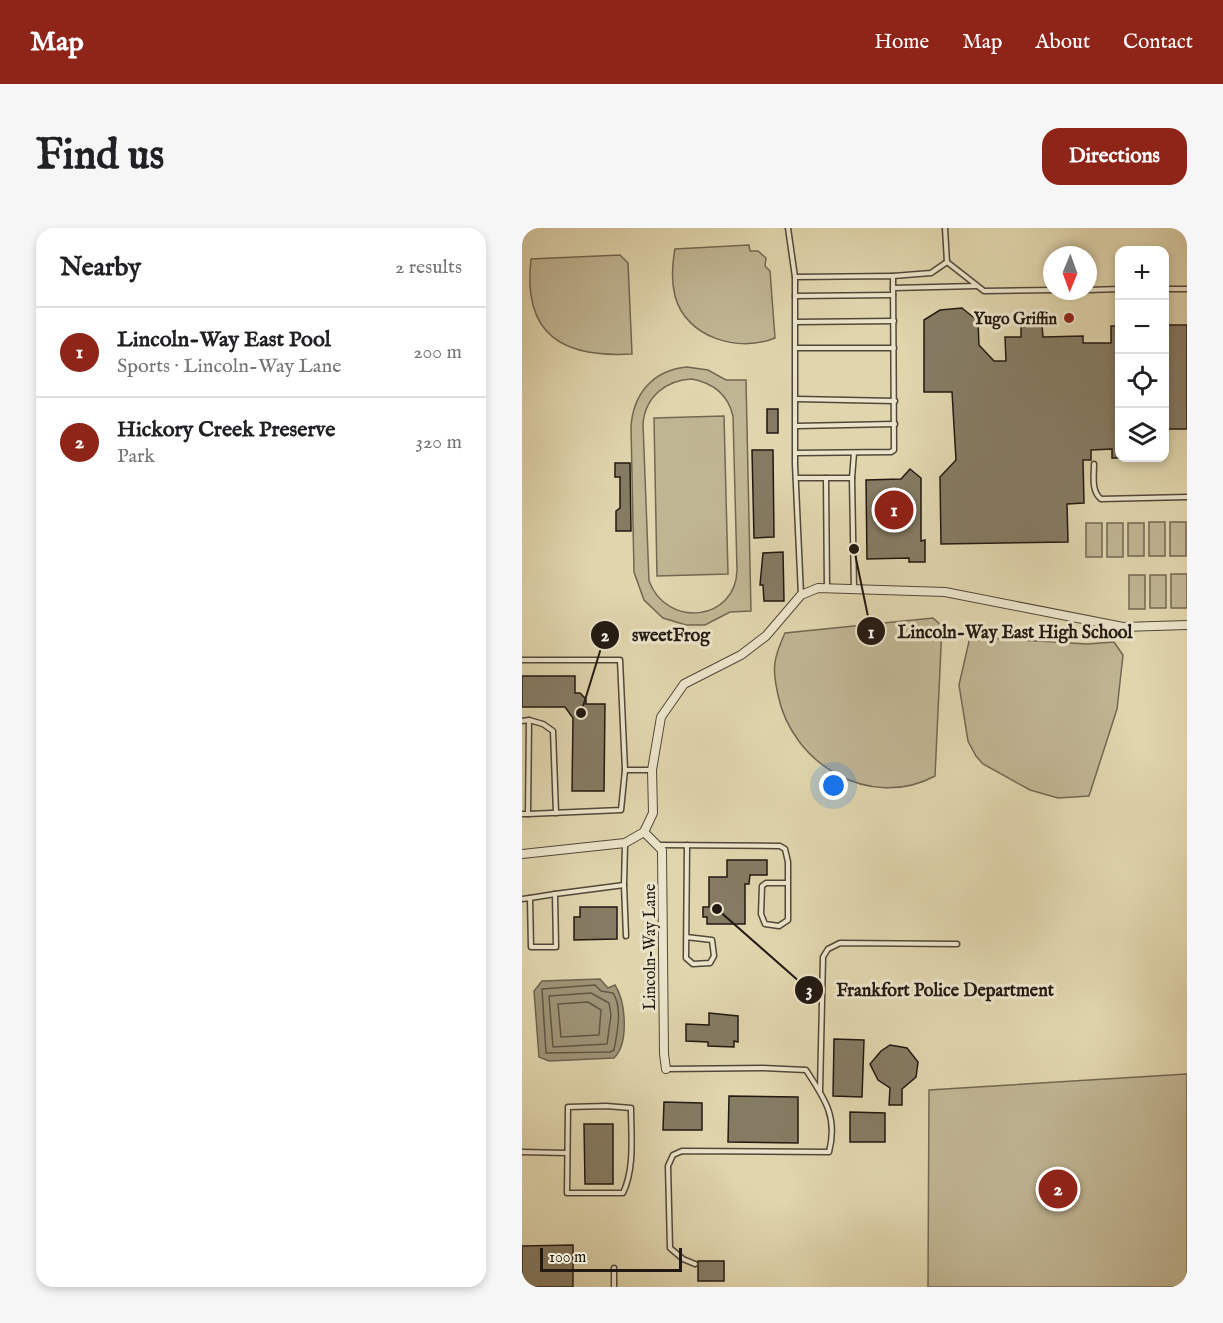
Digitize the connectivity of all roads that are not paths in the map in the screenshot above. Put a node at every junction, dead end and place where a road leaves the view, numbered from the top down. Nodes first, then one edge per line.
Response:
1 (788, 228) edge
2 (945, 228) edge
3 (947, 262) junction
4 (893, 276) junction
5 (795, 277) junction
6 (977, 286) junction
7 (893, 288) junction
8 (1115, 289) edge
9 (1169, 289) edge
10 (1187, 289) edge
11 (1043, 290) edge
12 (1097, 290) edge
13 (893, 295) junction
14 (795, 296) junction
15 (894, 321) junction
16 (796, 322) junction
17 (797, 348) junction
18 (894, 348) junction
19 (797, 399) junction
20 (895, 401) junction
21 (895, 424) junction
22 (797, 426) junction
23 (796, 453) junction
24 (854, 453) junction
25 (1094, 464) dead end
26 (796, 478) junction
27 (826, 478) junction
28 (852, 478) junction
29 (1187, 497) edge
30 (827, 589) junction
31 (854, 589) junction
32 (801, 595) junction
33 (1187, 624) edge
34 (522, 660) edge
35 (529, 720) junction
36 (522, 721) edge
37 (625, 770) junction
38 (652, 770) junction
39 (556, 813) junction
40 (522, 814) edge
41 (528, 814) junction
42 (644, 832) junction
43 (625, 843) junction
44 (657, 845) junction
45 (687, 845) junction
46 (522, 854) edge
47 (788, 883) junction
48 (624, 885) junction
49 (555, 894) junction
50 (530, 898) junction
51 (522, 899) edge
52 (626, 936) dead end
53 (686, 937) junction
54 (957, 944) dead end
55 (666, 1069) joint
56 (820, 1092) junction
57 (522, 1152) edge
58 (566, 1155) junction
59 (695, 1264) dead end
60 (614, 1268) dead end
61 (614, 1287) edge

1 - 5 lane
2 - 3 lane
3 - 4 lane
3 - 6 lane
4 - 5 lane
4 - 7 lane
5 - 14 lane
6 - 7 lane
6 - 11 lane
7 - 13 lane
8 - 12 lane
9 - 10 lane
13 - 14 lane
13 - 15 lane
14 - 16 lane
15 - 16 lane
15 - 18 lane
16 - 17 lane
17 - 18 lane
17 - 19 lane
18 - 20 lane
19 - 20 lane
19 - 22 lane
20 - 21 lane
21 - 22 lane
21 - 24 lane
22 - 23 lane
23 - 24 lane
23 - 26 lane
24 - 28 lane
25 - 29 lane
26 - 27 lane
26 - 32 lane
27 - 28 lane
27 - 30 lane
28 - 31 lane
30 - 31 street
30 - 32 street
31 - 33 street
32 - 38 street
34 - 37 lane
35 - 36 lane
35 - 39 lane
35 - 41 lane
37 - 38 lane
37 - 39 lane
38 - 42 street
39 - 41 lane
40 - 41 lane
42 - 43 street
42 - 44 street
43 - 46 street
43 - 48 lane
44 - 45 lane
44 - 55 street, Lincoln-Way Lane
45 - 47 lane
45 - 53 lane
47 - 47 lane
48 - 49 lane
48 - 52 lane
49 - 50 lane
49 - 50 lane
50 - 51 lane
53 - 53 lane
54 - 56 lane
55 - 56 lane
56 - 59 lane
57 - 58 lane
58 - 58 lane
60 - 61 lane

